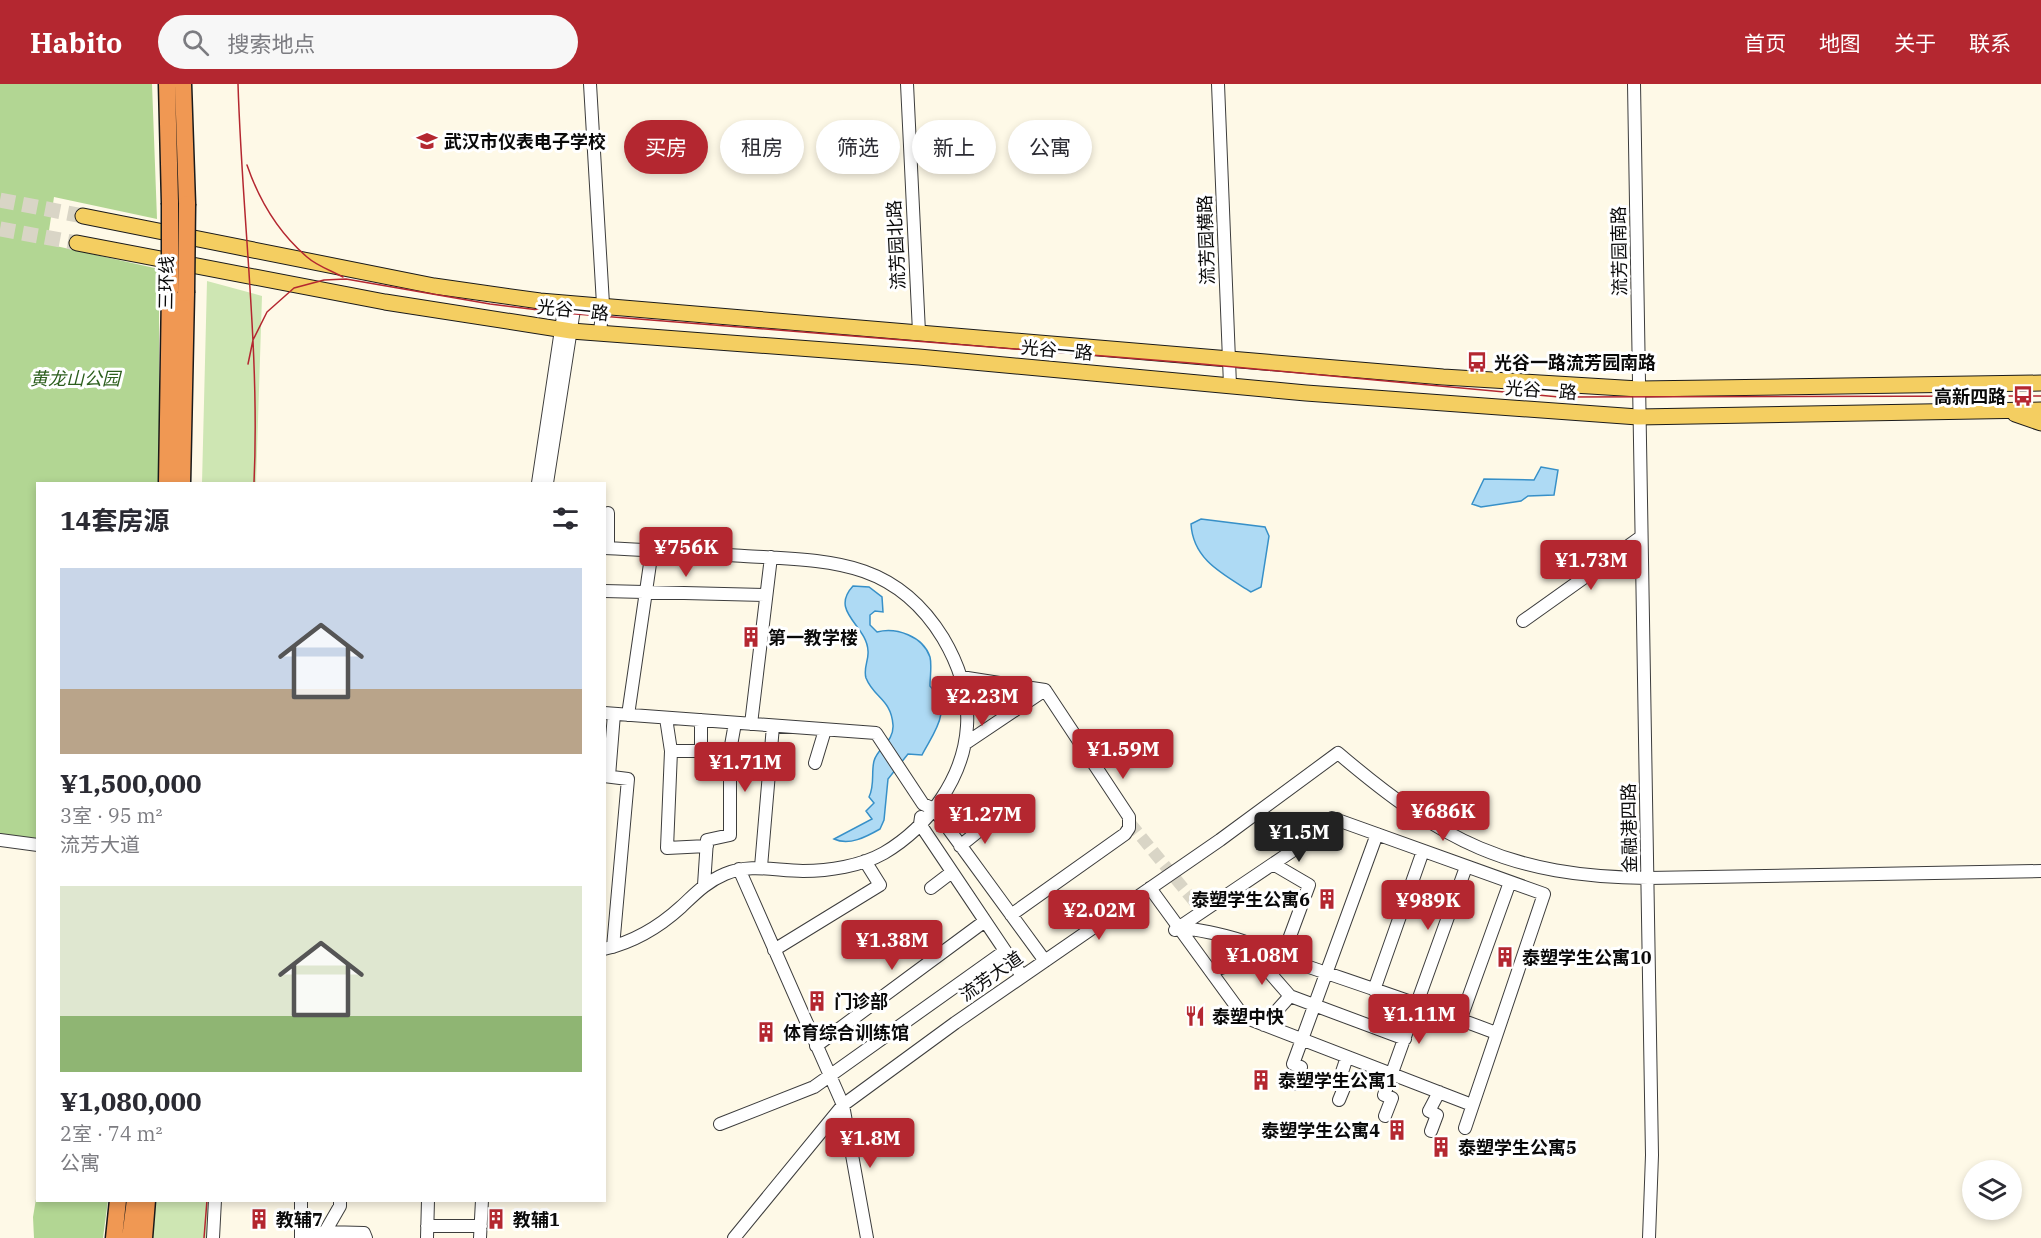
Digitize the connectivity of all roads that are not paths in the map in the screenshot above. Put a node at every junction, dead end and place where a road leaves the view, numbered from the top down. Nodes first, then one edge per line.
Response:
1 (167, 84) edge
2 (183, 84) edge
3 (590, 84) edge
4 (907, 84) edge
5 (1218, 84) edge
6 (1634, 84) edge
7 (178, 204) junction
8 (83, 216) tunnel mouth
9 (77, 243) tunnel mouth
10 (178, 292) junction
11 (570, 303) junction
12 (603, 304) junction
13 (566, 330) junction
14 (600, 332) junction
15 (919, 332) junction
16 (1229, 358) junction
17 (2037, 382) edge
18 (1230, 386) junction
19 (1639, 389) junction
20 (2004, 410) junction
21 (2041, 410) edge
22 (1638, 417) junction
23 (2041, 423) edge
24 (166, 482) edge
25 (182, 482) edge
26 (538, 482) edge
27 (547, 482) edge
28 (608, 513) dead end
29 (1641, 537) junction
30 (606, 548) edge
31 (652, 550) junction
32 (771, 557) junction
33 (606, 591) edge
34 (645, 592) junction
35 (766, 595) junction
36 (1523, 621) dead end
37 (961, 677) junction
38 (1045, 690) junction
39 (609, 714) edge
40 (628, 715) junction
41 (666, 718) junction
42 (701, 720) junction
43 (735, 723) junction
44 (751, 724) junction
45 (772, 726) junction
46 (825, 730) junction
47 (966, 743) junction
48 (671, 751) junction
49 (701, 751) junction
50 (730, 751) junction
51 (815, 764) dead end
52 (607, 776) edge
53 (928, 806) junction
54 (991, 821) dead end
55 (920, 824) junction
56 (1377, 834) junction
57 (0, 840) edge
58 (36, 845) edge
59 (707, 846) junction
60 (960, 846) junction
61 (1423, 851) junction
62 (865, 861) junction
63 (1273, 864) junction
64 (761, 867) junction
65 (1467, 867) junction
66 (739, 869) junction
67 (2041, 871) edge
68 (952, 872) junction
69 (1648, 878) junction
70 (1510, 882) junction
71 (704, 885) junction
72 (931, 888) dead end
73 (1150, 888) junction
74 (611, 899) edge
75 (1011, 915) junction
76 (985, 921) junction
77 (1177, 928) junction
78 (609, 948) edge
79 (774, 950) junction
80 (1005, 951) junction
81 (1282, 958) junction
82 (1045, 961) junction
83 (1211, 971) junction
84 (1327, 972) junction
85 (1022, 976) junction
86 (1374, 990) junction
87 (1290, 996) junction
88 (1314, 1005) junction
89 (1418, 1006) junction
90 (1461, 1018) junction
91 (1259, 1023) junction
92 (1496, 1033) junction
93 (1254, 1035) dead end
94 (1302, 1039) junction
95 (1405, 1039) junction
96 (816, 1046) junction
97 (1347, 1057) junction
98 (1392, 1074) junction
99 (829, 1075) junction
100 (1294, 1084) dead end
101 (1439, 1092) junction
102 (1339, 1100) dead end
103 (1472, 1104) junction
104 (843, 1105) junction
105 (1385, 1116) dead end
106 (720, 1124) dead end
107 (1465, 1128) dead end
108 (1431, 1131) dead end
109 (118, 1202) edge
110 (135, 1202) edge
111 (147, 1202) edge
112 (215, 1202) edge
113 (301, 1202) edge
114 (340, 1202) edge
115 (429, 1202) edge
116 (482, 1202) edge
117 (325, 1232) junction
118 (427, 1232) edge
119 (481, 1232) edge
120 (114, 1238) edge
121 (130, 1238) edge
122 (144, 1238) edge
123 (213, 1238) edge
124 (301, 1238) edge
125 (366, 1238) edge
126 (734, 1238) edge
127 (867, 1238) edge
128 (1649, 1238) edge

1 - 7 highway, 三环线
2 - 7 highway, 三环线
3 - 12 street
4 - 15 street, 流芳园北路
5 - 16 street, 流芳园横路
6 - 19 street, 流芳园南路
7 - 10 highway, 三环线, bridge
8 - 11 main road, 光谷一路
9 - 13 main road, 光谷一路
10 - 24 highway, 三环线
10 - 25 highway, 三环线
11 - 12 main road, 光谷一路
11 - 13 street
12 - 14 street
12 - 15 main road, 光谷一路
13 - 14 main road, 光谷一路
13 - 26 street
13 - 27 street
14 - 18 main road, 光谷一路
15 - 16 main road, 光谷一路
16 - 18 street, 流芳园横路
16 - 19 main road, 光谷一路
17 - 19 main road, 光谷一路
18 - 22 main road, 光谷一路
19 - 22 street, 流芳园南路
20 - 21 main road, 光谷一路
20 - 22 main road, 光谷一路
20 - 23 main road
22 - 29 street, 金融港四路
28 - 30 street
29 - 36 street
29 - 69 street, 金融港四路
30 - 31 street
31 - 32 street
31 - 34 street
32 - 35 street
32 - 37 street
33 - 34 street
34 - 35 street
34 - 40 street
35 - 44 street
37 - 38 street
37 - 47 street
38 - 47 street
38 - 75 street
39 - 40 street
39 - 52 street
40 - 41 street
41 - 42 street
41 - 48 street
42 - 43 street
42 - 49 street
43 - 44 street
43 - 50 street
44 - 45 street
45 - 46 street
45 - 64 street
46 - 51 street
46 - 53 street
47 - 53 street
48 - 49 street
48 - 59 street
49 - 50 street
50 - 59 street
52 - 74 street
53 - 55 street
53 - 60 street
54 - 60 street
55 - 62 street
55 - 68 street
56 - 61 street
56 - 63 street
56 - 84 street
57 - 58 street
59 - 71 street
60 - 75 street
61 - 65 street
61 - 86 street
62 - 64 street
62 - 79 street
63 - 77 street
63 - 81 street
64 - 66 street
65 - 70 street
65 - 89 street
66 - 71 street
66 - 79 street
67 - 69 street
68 - 72 street
68 - 76 street
69 - 73 street, 流芳大道
69 - 128 street, 金融港四路
70 - 90 street
70 - 92 street
71 - 78 street
73 - 77 street
73 - 82 street, 流芳大道
74 - 78 street
75 - 82 street
76 - 80 street
76 - 96 street
77 - 81 street
77 - 83 street
79 - 96 street
80 - 85 street
80 - 99 street
81 - 84 street
82 - 85 street, 流芳大道
83 - 87 street
83 - 91 street
84 - 86 street
84 - 88 street
85 - 104 street, 流芳大道
86 - 89 street
87 - 88 street
87 - 91 street
88 - 94 street
88 - 95 street
89 - 90 street
89 - 95 street
90 - 92 street
91 - 93 street
91 - 94 street
92 - 103 street
94 - 97 street
94 - 100 street
95 - 98 street
96 - 99 street
97 - 98 street
97 - 102 street
98 - 101 street
98 - 105 street
99 - 104 street
99 - 106 street
101 - 103 street
101 - 108 street
103 - 107 street
104 - 126 street, 流芳大道
104 - 127 street
109 - 120 highway
110 - 121 highway
111 - 122 highway
112 - 123 street
113 - 124 street
114 - 117 street
115 - 118 street
116 - 119 street
117 - 124 street
117 - 125 street
118 - 119 street

